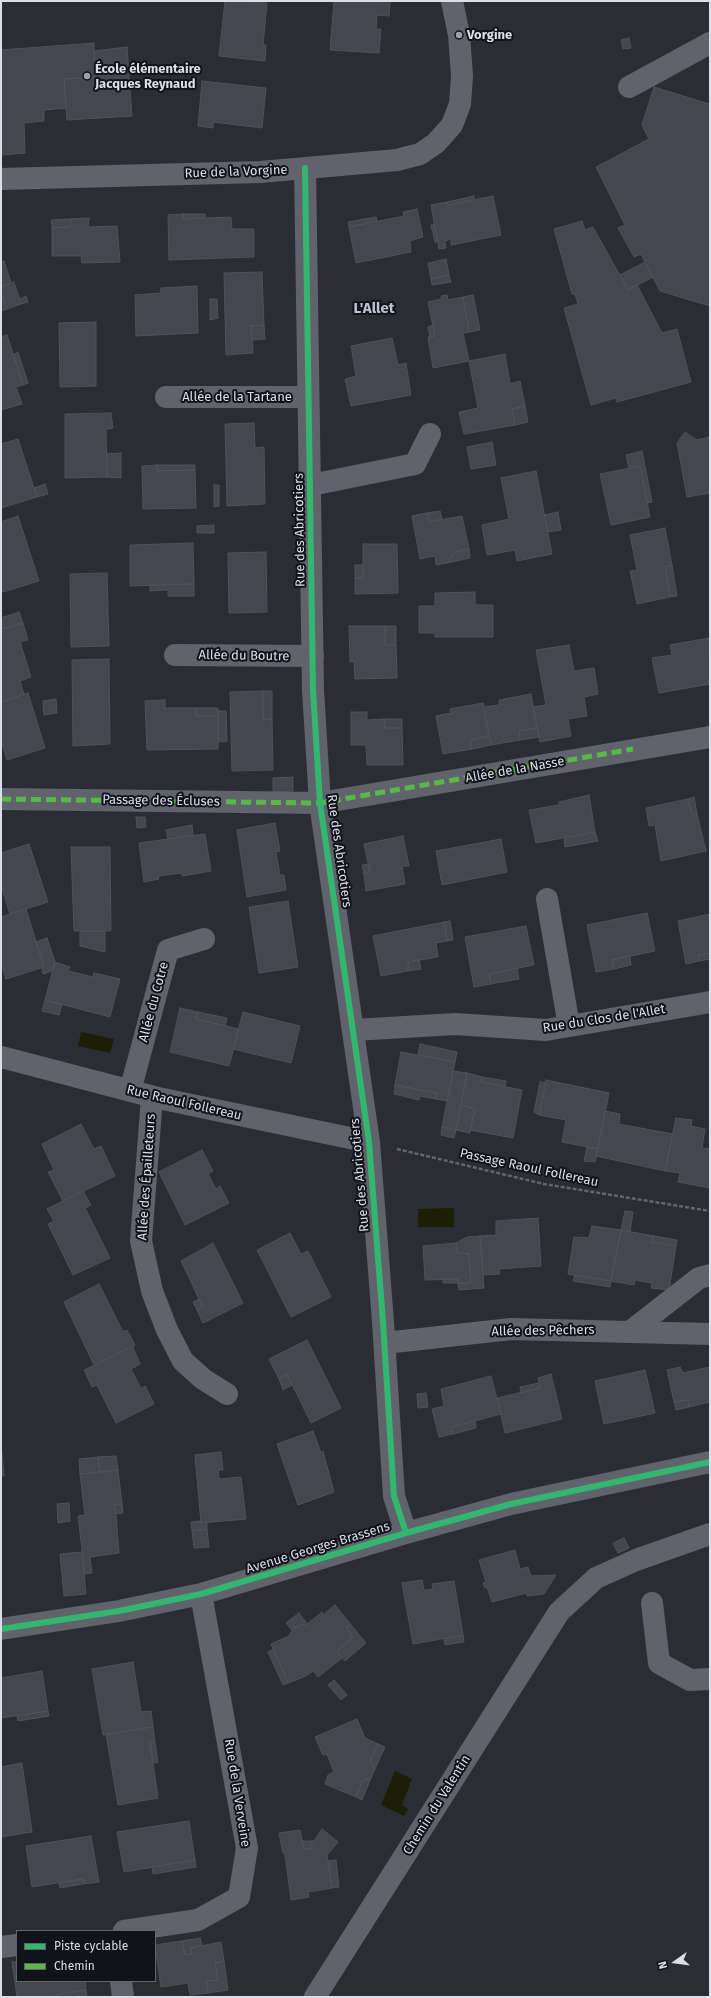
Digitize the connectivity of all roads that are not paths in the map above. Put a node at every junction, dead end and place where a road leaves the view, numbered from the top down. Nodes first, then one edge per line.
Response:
1 (452, 1) edge
2 (710, 43) edge
3 (629, 87) dead end
4 (305, 168) junction
5 (1, 179) edge
6 (166, 397) dead end
7 (308, 397) junction
8 (430, 434) dead end
9 (311, 485) junction
10 (175, 655) dead end
11 (312, 656) junction
12 (710, 737) edge
13 (1, 799) edge
14 (320, 802) junction
15 (547, 900) dead end
16 (204, 939) dead end
17 (710, 1002) edge
18 (569, 1026) junction
19 (354, 1030) junction
20 (1, 1057) edge
21 (130, 1091) junction
22 (152, 1097) junction
23 (369, 1142) junction
24 (710, 1275) edge
25 (631, 1331) junction
26 (710, 1334) edge
27 (385, 1343) junction
28 (227, 1394) dead end
29 (710, 1462) edge
30 (406, 1533) junction
31 (710, 1534) edge
32 (200, 1594) junction
33 (652, 1603) dead end
34 (1, 1629) edge
35 (710, 1679) edge
36 (131, 1930) edge
37 (16, 1945) edge
38 (1, 1947) edge
39 (121, 1982) edge
40 (123, 1997) edge
41 (315, 1997) edge

1 - 4 street, Rue de la Vorgine
2 - 3 street
4 - 5 street, Rue de la Vorgine
4 - 7 street, Rue des Abricotiers
6 - 7 street, Allée de la Tartane
7 - 9 street, Rue des Abricotiers
8 - 9 street
9 - 11 street, Rue des Abricotiers
10 - 11 street, Allée du Boutre
11 - 14 street, Rue des Abricotiers
12 - 14 street, Allée de la Nasse
13 - 14 street, Passage des Écluses
14 - 19 street, Rue des Abricotiers
15 - 18 street
16 - 21 street, Allée du Cotre
17 - 18 street, Rue du Clos de l'Allet
18 - 19 street, Rue du Clos de l'Allet
19 - 23 street, Rue des Abricotiers
20 - 21 street, Rue Raoul Follereau
21 - 22 street, Rue Raoul Follereau
22 - 23 street, Rue Raoul Follereau
22 - 28 street, Allée des Épailleteurs
23 - 27 street, Rue des Abricotiers
24 - 25 street
25 - 26 street, Allée des Pêchers
25 - 27 street, Allée des Pêchers
27 - 30 street, Rue des Abricotiers
29 - 30 street, Avenue Georges Brassens
30 - 32 street, Avenue Georges Brassens
31 - 41 street, Chemin du Valentin
32 - 34 street, Avenue Georges Brassens
32 - 36 street, Rue de la Verveine
33 - 35 street
37 - 38 street
39 - 40 street

